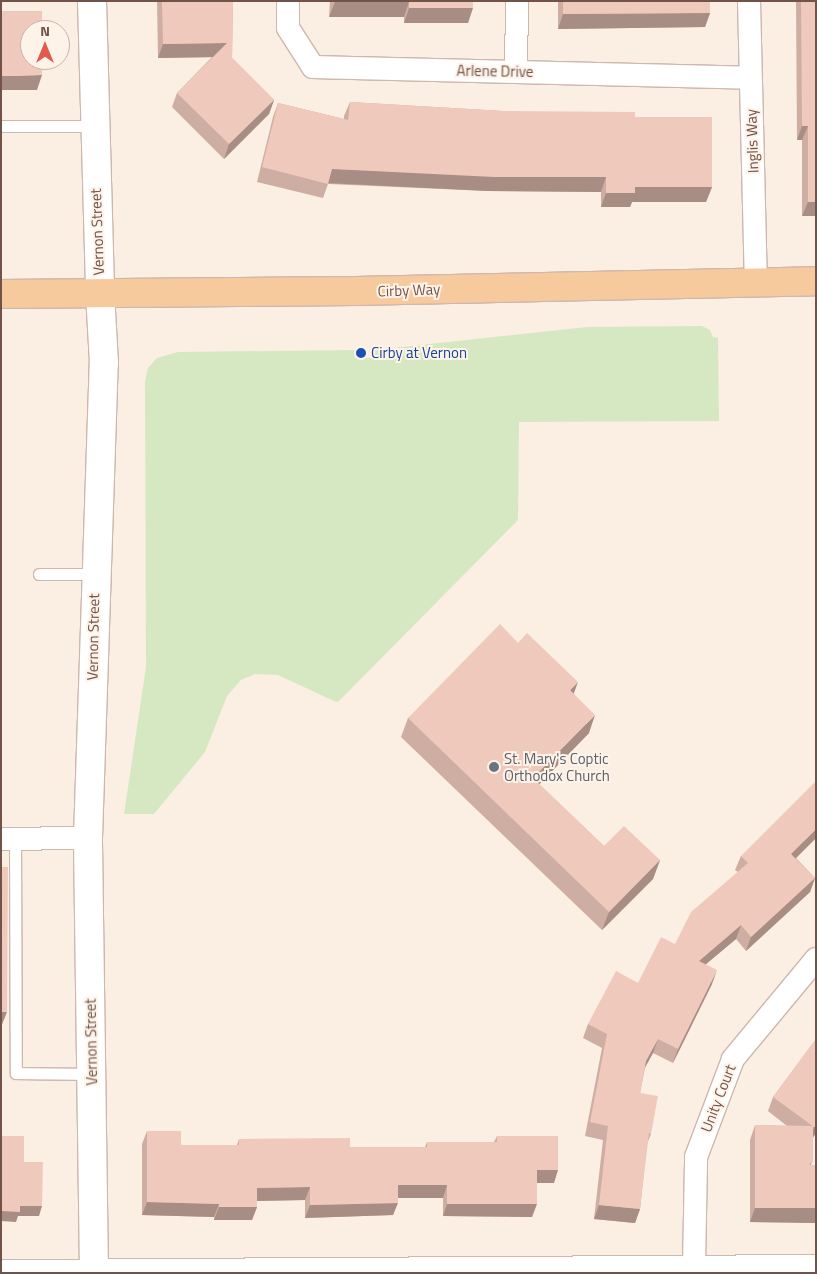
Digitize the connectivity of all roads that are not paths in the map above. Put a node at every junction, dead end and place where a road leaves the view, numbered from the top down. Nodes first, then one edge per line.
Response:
1 (92, 1) edge
2 (288, 1) edge
3 (517, 1) edge
4 (749, 1) edge
5 (516, 72) junction
6 (749, 78) junction
7 (1, 126) edge
8 (94, 126) junction
9 (816, 280) edge
10 (756, 282) junction
11 (1, 294) edge
12 (100, 294) junction
13 (39, 574) dead end
14 (95, 574) junction
15 (8, 838) edge
16 (88, 838) junction
17 (816, 959) edge
18 (91, 1074) junction
19 (694, 1266) junction
20 (816, 1266) edge
21 (1, 1271) edge
22 (526, 1271) edge
23 (94, 1272) edge

1 - 8 street, Vernon Street
2 - 5 street, Arlene Drive
3 - 5 street
4 - 6 street, Inglis Way
5 - 6 street, Arlene Drive
6 - 10 street, Inglis Way
7 - 8 lane
8 - 12 street, Vernon Street
9 - 10 main road, Cirby Way
10 - 12 main road, Cirby Way
11 - 12 main road, Cirby Way
12 - 14 street, Vernon Street
13 - 14 lane
14 - 16 street, Vernon Street
15 - 16 street
15 - 18 lane
16 - 18 street, Vernon Street
17 - 19 street, Unity Court
18 - 23 street, Vernon Street
19 - 20 street
19 - 22 street
21 - 23 street
22 - 23 street

